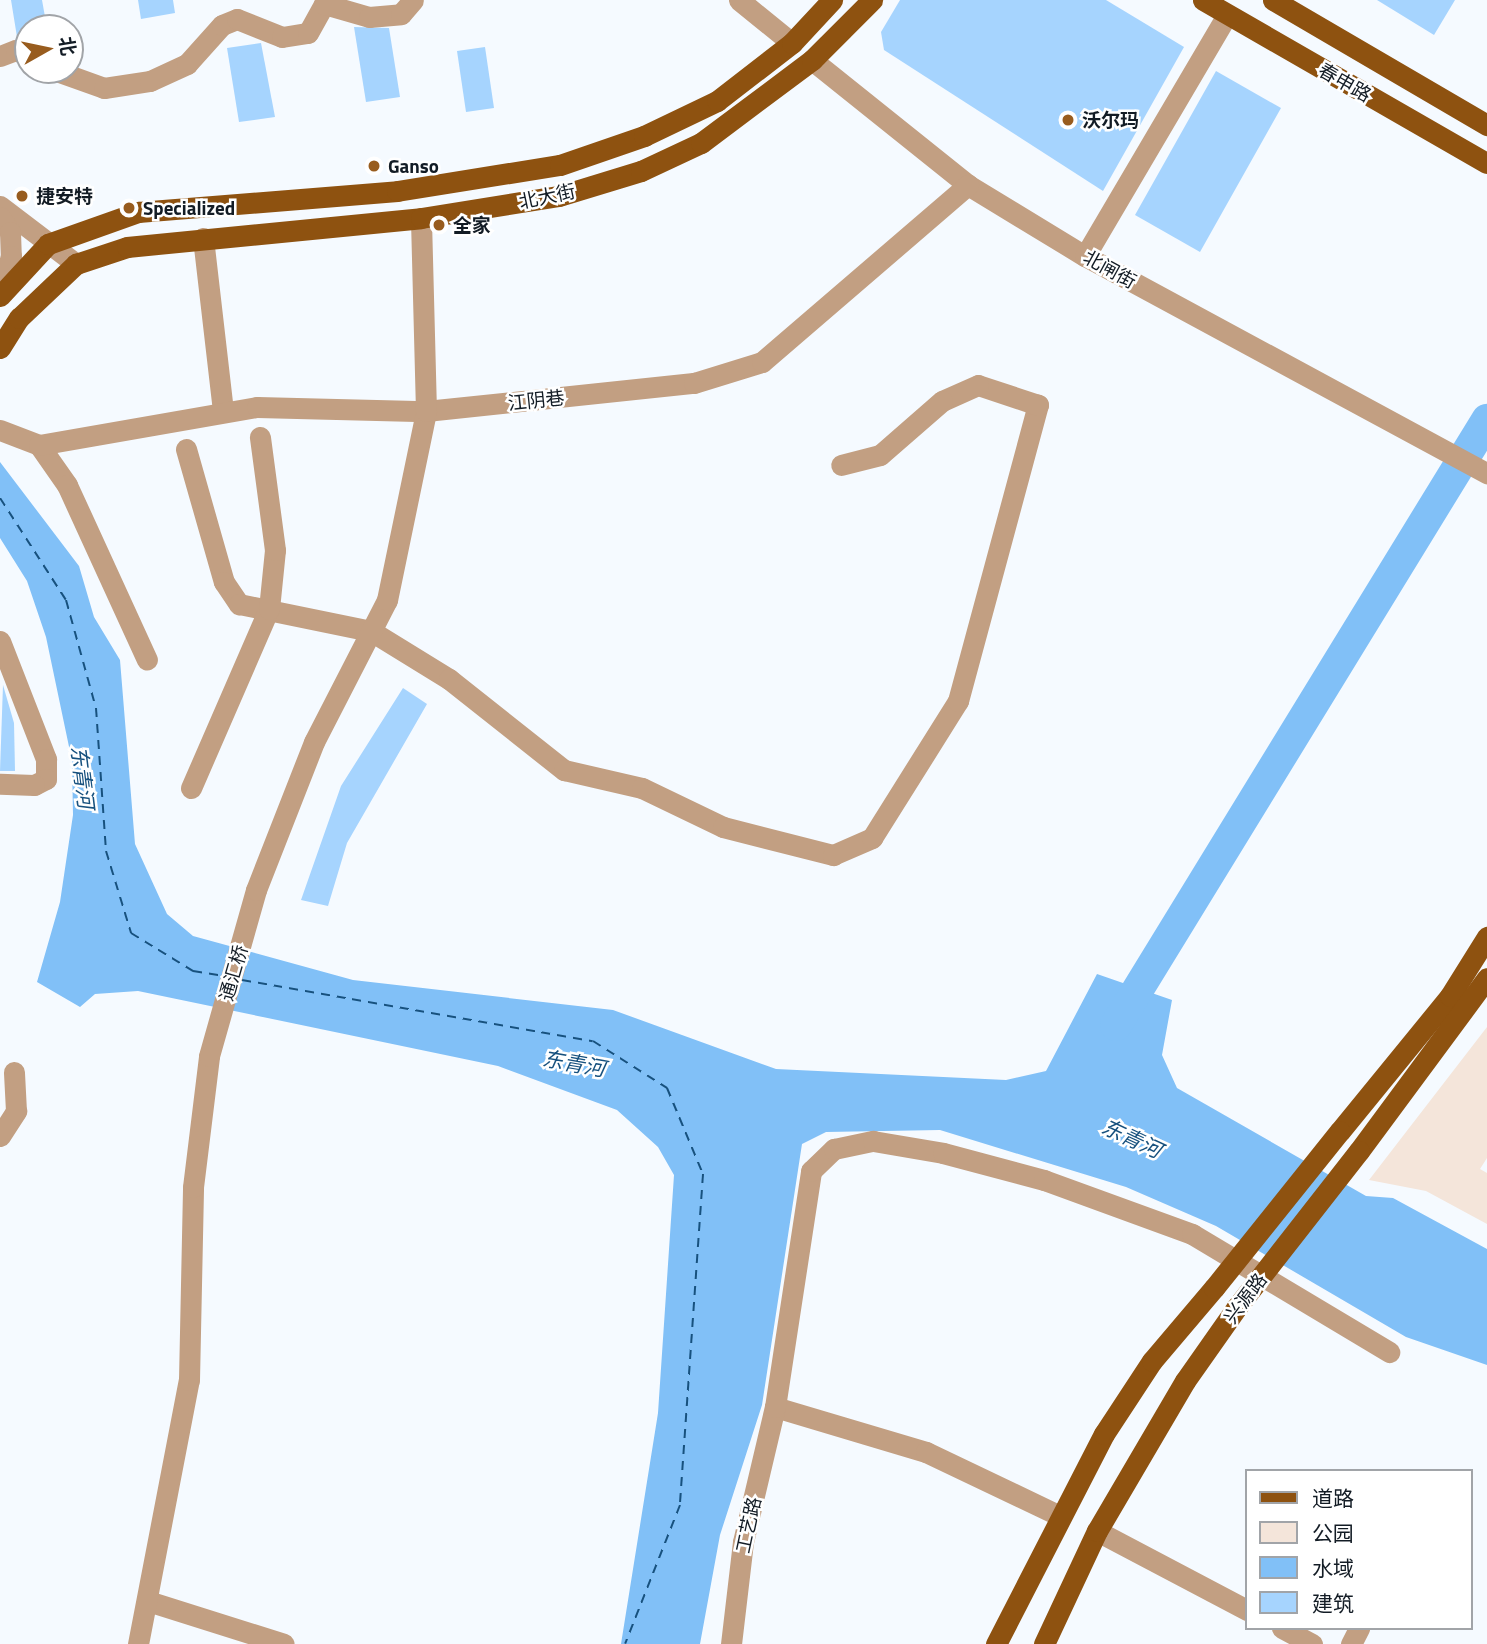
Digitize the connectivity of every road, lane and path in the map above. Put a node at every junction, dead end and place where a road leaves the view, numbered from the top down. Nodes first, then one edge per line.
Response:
1 (413, 0) edge
2 (739, 0) edge
3 (832, 0) edge
4 (872, 0) edge
5 (1203, 0) edge
6 (1273, 0) edge
7 (1227, 15) junction
8 (792, 43) junction
9 (812, 60) junction
10 (84, 81) edge
11 (1487, 125) edge
12 (1487, 163) edge
13 (968, 185) junction
14 (0, 206) edge
15 (0, 217) edge
16 (421, 218) junction
17 (203, 238) junction
18 (48, 244) junction
19 (1085, 256) junction
20 (76, 264) junction
21 (0, 295) edge
22 (0, 348) edge
23 (223, 411) junction
24 (426, 411) junction
25 (0, 430) edge
26 (260, 437) dead end
27 (39, 445) junction
28 (186, 449) dead end
29 (841, 465) dead end
30 (1478, 469) edge
31 (269, 609) junction
32 (372, 631) junction
33 (0, 641) edge
34 (147, 660) dead end
35 (0, 784) edge
36 (191, 788) dead end
37 (1487, 937) edge
38 (1487, 978) edge
39 (15, 1072) dead end
40 (0, 1136) edge
41 (1389, 1352) dead end
42 (775, 1407) junction
43 (1058, 1516) junction
44 (1097, 1531) junction
45 (151, 1602) junction
46 (1246, 1609) edge
47 (1286, 1630) edge
48 (138, 1644) edge
49 (284, 1644) edge
50 (731, 1644) edge
51 (996, 1644) edge
52 (1044, 1644) edge
53 (1312, 1644) edge

1 - 10 street
2 - 8 street
3 - 8 main road, 北大街
4 - 9 main road, 北大街
5 - 7 main road, 春申路
6 - 11 main road, 春申路
7 - 12 main road, 春申路
7 - 19 street
8 - 18 main road, 北大街
9 - 13 street, 北闸街
9 - 16 main road, 北大街
13 - 19 street, 北闸街
13 - 24 street, 江阴巷
14 - 18 street
15 - 21 street
16 - 17 main road, 北大街
16 - 24 street, 通汇桥
17 - 20 main road, 北大街
17 - 23 street
18 - 20 street
18 - 21 main road, 北大街
19 - 30 street, 北闸街
20 - 22 main road, 北大街
23 - 24 street, 江阴巷
23 - 27 street, 江阴巷
24 - 32 street, 通汇桥
25 - 27 street
26 - 31 street
27 - 34 street
28 - 31 street
29 - 32 street
31 - 32 street
31 - 36 street
32 - 45 street, 通汇桥
33 - 35 street
37 - 43 main road, 兴源路, bridge
38 - 44 main road, 兴源路, bridge
39 - 40 street
41 - 42 street, 工艺路
42 - 43 street
42 - 50 street, 工艺路
43 - 51 main road, 兴源路
44 - 46 street
44 - 52 main road, 兴源路
45 - 48 street, 通汇桥
45 - 49 street
47 - 53 street

